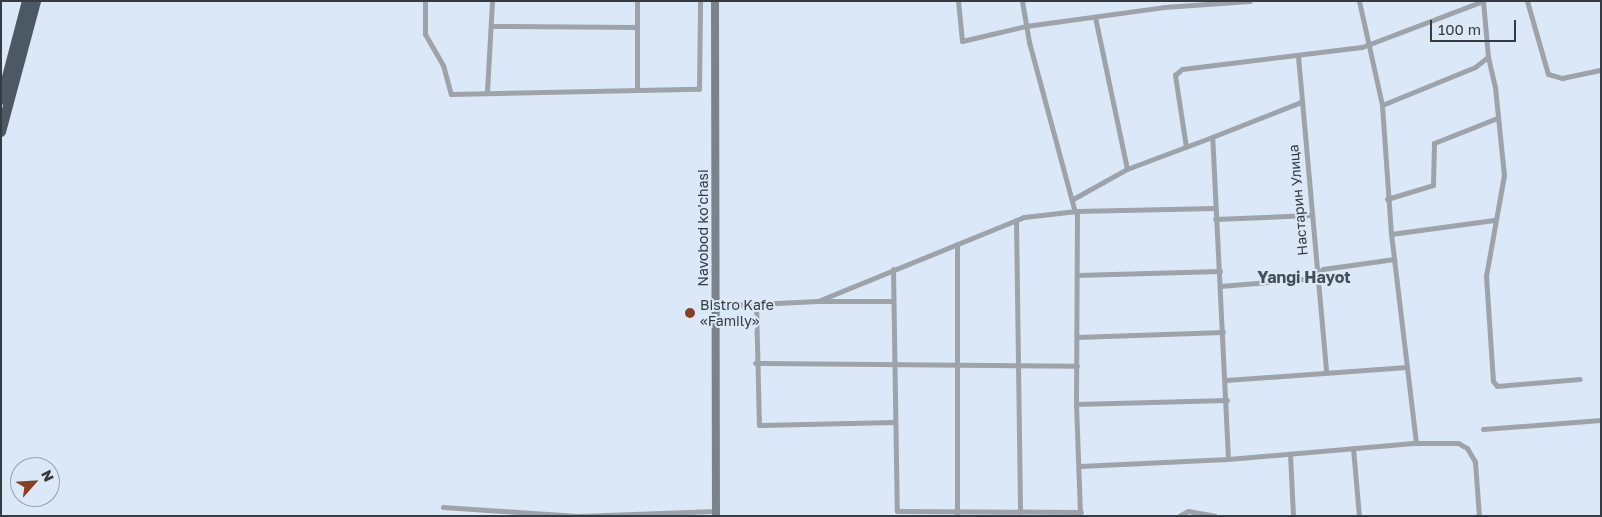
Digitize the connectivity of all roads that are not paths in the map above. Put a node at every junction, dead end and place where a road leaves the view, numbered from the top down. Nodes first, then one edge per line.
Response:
1 (27, 1) edge
2 (36, 1) edge
3 (424, 1) edge
4 (492, 1) edge
5 (638, 1) edge
6 (700, 1) edge
7 (715, 1) edge
8 (958, 1) edge
9 (1022, 1) edge
10 (1250, 1) edge
11 (1358, 1) edge
12 (1483, 1) edge
13 (1527, 1) edge
14 (1095, 17) junction
15 (492, 26) junction
16 (1026, 26) junction
17 (637, 27) junction
18 (1368, 45) junction
19 (1298, 56) junction
20 (1488, 57) junction
21 (1601, 70) edge
22 (637, 89) junction
23 (487, 91) junction
24 (1, 100) edge
25 (1300, 102) junction
26 (1382, 106) junction
27 (1497, 118) junction
28 (1, 132) edge
29 (1212, 137) junction
30 (1186, 146) junction
31 (1127, 169) junction
32 (1073, 199) junction
33 (1387, 199) junction
34 (1215, 208) junction
35 (1076, 211) junction
36 (1310, 215) junction
37 (1215, 219) junction
38 (1016, 220) junction
39 (1494, 220) junction
40 (1390, 234) junction
41 (957, 244) junction
42 (1394, 259) junction
43 (893, 269) junction
44 (1220, 271) junction
45 (1077, 275) junction
46 (1316, 277) junction
47 (1220, 286) junction
48 (818, 301) junction
49 (893, 301) junction
50 (756, 303) junction
51 (715, 306) junction
52 (1223, 332) junction
53 (1077, 338) junction
54 (755, 363) junction
55 (892, 364) junction
56 (955, 364) junction
57 (1017, 364) junction
58 (1077, 366) junction
59 (1407, 367) junction
60 (1326, 372) junction
61 (1580, 379) dead end
62 (1226, 380) junction
63 (1226, 400) junction
64 (1076, 404) junction
65 (1601, 420) edge
66 (894, 422) junction
67 (1483, 429) dead end
68 (1416, 443) junction
69 (1353, 448) junction
70 (1290, 454) junction
71 (1228, 459) junction
72 (1080, 466) junction
73 (443, 507) dead end
74 (1020, 512) junction
75 (716, 513) edge
76 (957, 514) edge
77 (1080, 514) edge
78 (1179, 516) edge
79 (1215, 516) edge
80 (1293, 516) edge
81 (1359, 516) edge
82 (1479, 516) edge

1 - 24 highway
2 - 28 highway
3 - 23 street
4 - 15 street
5 - 17 street
6 - 22 street
7 - 51 street, Navobod ko'chasi
8 - 16 street
9 - 16 street
10 - 14 street
11 - 18 street
12 - 18 street
12 - 20 street
13 - 21 street
14 - 16 street
14 - 31 street
15 - 17 street
15 - 23 street
16 - 32 street
17 - 22 street
18 - 19 street
18 - 26 street
19 - 25 street, Настарин Улица
19 - 30 street
20 - 26 street
20 - 27 street
22 - 23 street
25 - 29 street
25 - 36 street, Настарин Улица
26 - 33 street
27 - 33 street
27 - 39 street
29 - 30 street
29 - 34 street
30 - 31 street
31 - 32 street
32 - 35 street
33 - 40 street
34 - 35 street
34 - 37 street
35 - 38 street
35 - 45 street
36 - 37 street
36 - 46 street, Настарин Улица
37 - 44 street
38 - 41 street
38 - 57 street
39 - 40 street
39 - 61 street
40 - 42 street
41 - 43 street
41 - 56 street
42 - 46 street
42 - 59 street
43 - 48 street
43 - 49 street
44 - 45 street
44 - 47 street
45 - 53 street
46 - 47 street
46 - 60 street, Настарин Улица
47 - 52 street
48 - 49 street
48 - 50 street
49 - 55 street
50 - 51 street
50 - 54 street
51 - 75 street, Navobod ko'chasi
52 - 53 street
52 - 62 street
53 - 58 street
54 - 55 street
54 - 66 street
55 - 56 street
55 - 66 street
56 - 57 street
56 - 76 street
57 - 58 street
57 - 74 street
58 - 64 street
59 - 60 street
59 - 68 street
60 - 62 street
62 - 63 street
63 - 64 street
63 - 71 street
64 - 72 street
65 - 67 street
66 - 76 street
68 - 69 street
68 - 82 street
69 - 70 street
69 - 81 street
70 - 71 street
70 - 80 street
71 - 72 street
72 - 77 street
73 - 75 street
74 - 76 street
74 - 77 street
78 - 79 street

